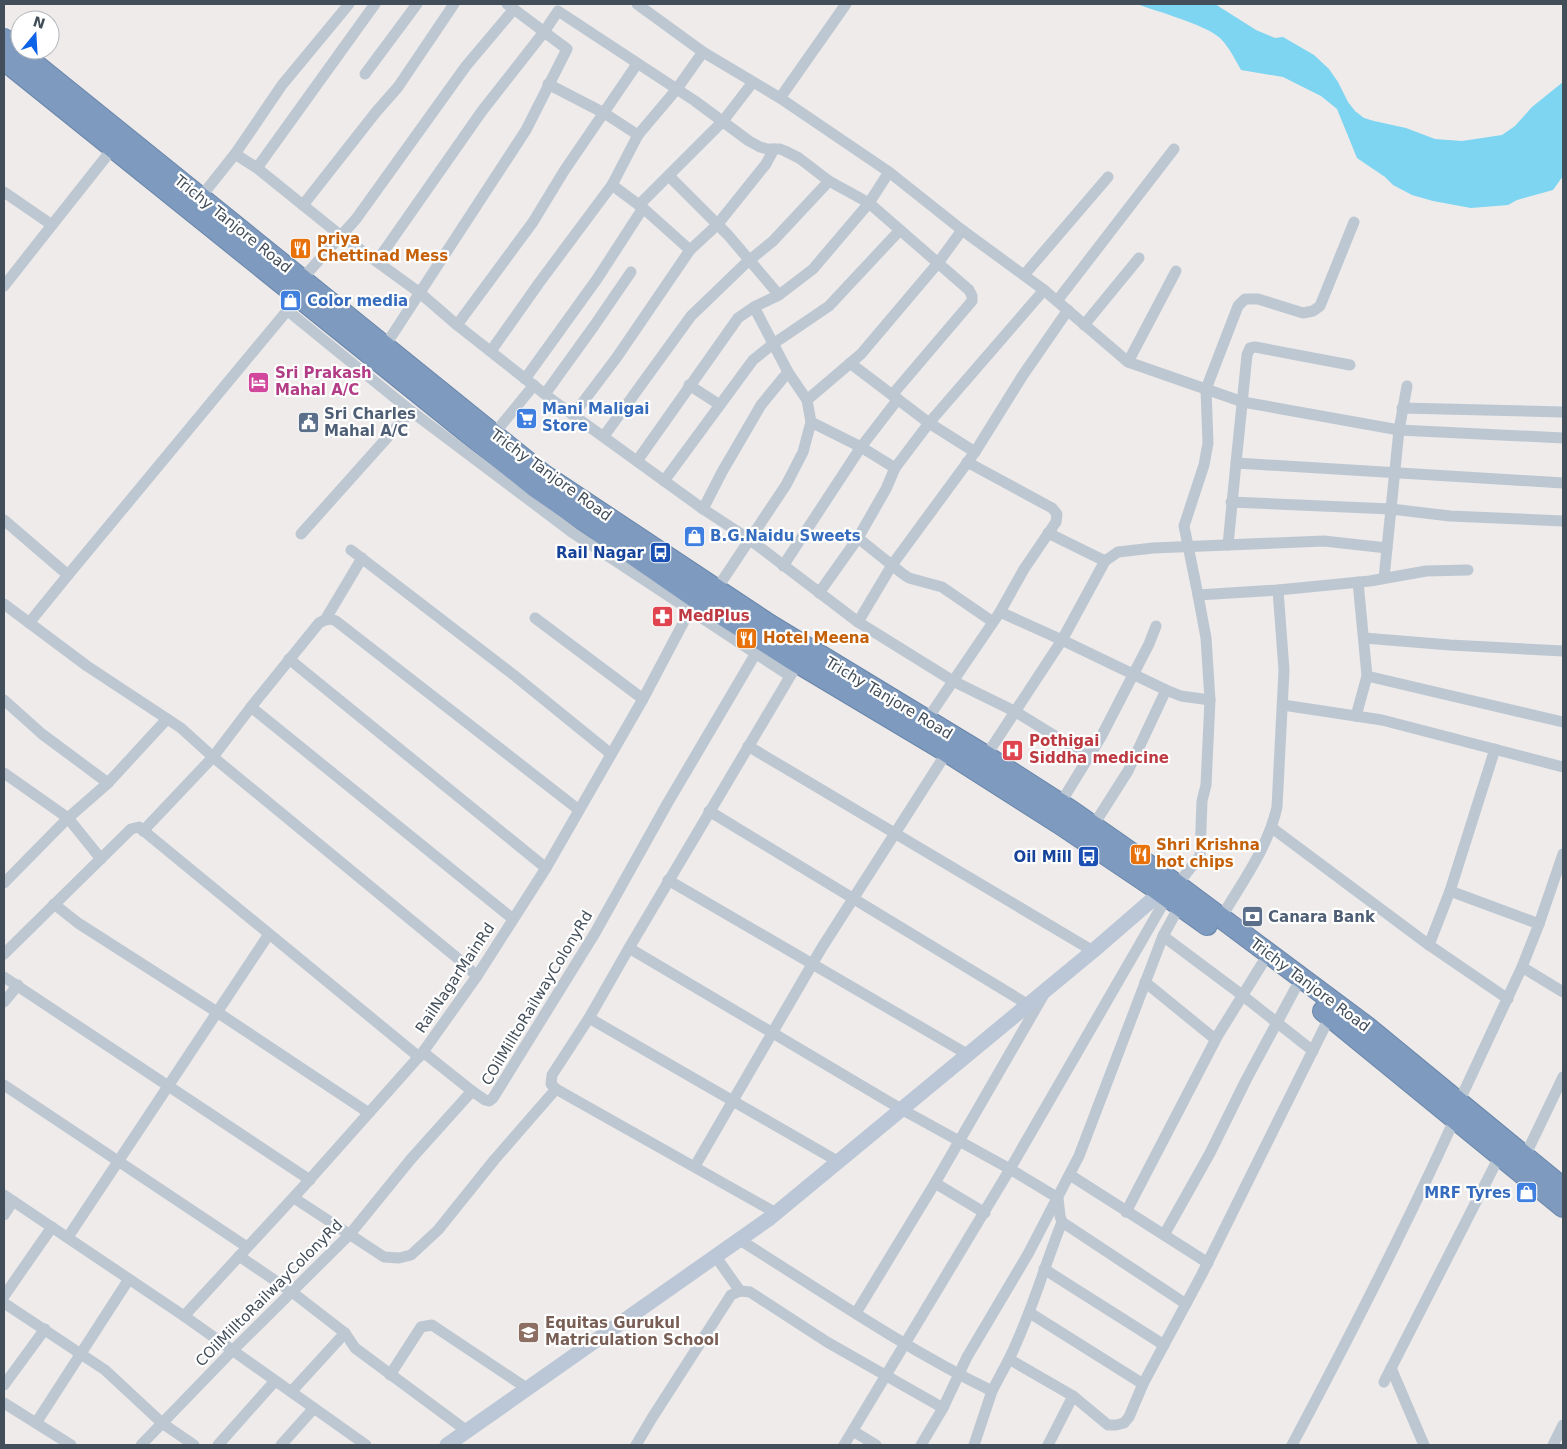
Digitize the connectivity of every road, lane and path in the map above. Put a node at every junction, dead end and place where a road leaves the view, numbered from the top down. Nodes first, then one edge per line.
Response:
1 (349, 4) edge
2 (375, 4) edge
3 (417, 4) edge
4 (454, 4) edge
5 (637, 4) edge
6 (846, 4) edge
7 (510, 6) edge
8 (544, 32) junction
9 (4, 39) edge
10 (703, 52) junction
11 (4, 60) edge
12 (637, 64) junction
13 (365, 74) dead end
14 (753, 82) junction
15 (548, 84) junction
16 (676, 90) junction
17 (780, 98) junction
18 (604, 113) junction
19 (723, 121) junction
20 (638, 135) junction
21 (113, 148) junction
22 (774, 149) junction
23 (1174, 149) dead end
24 (234, 154) junction
25 (256, 168) junction
26 (889, 172) junction
27 (669, 176) junction
28 (1108, 178) dead end
29 (829, 181) junction
30 (612, 185) junction
31 (4, 192) edge
32 (200, 198) junction
33 (869, 203) junction
34 (303, 205) junction
35 (641, 207) junction
36 (1354, 222) dead end
37 (52, 225) junction
38 (717, 225) junction
39 (900, 230) junction
40 (962, 230) junction
41 (340, 235) junction
42 (690, 250) junction
43 (1139, 258) dead end
44 (377, 260) junction
45 (748, 261) junction
46 (938, 263) junction
47 (1176, 271) dead end
48 (631, 272) dead end
49 (1024, 275) junction
50 (4, 286) edge
51 (1044, 290) junction
52 (420, 293) junction
53 (296, 295) junction
54 (778, 295) junction
55 (1057, 301) junction
56 (754, 307) junction
57 (1068, 310) junction
58 (457, 325) junction
59 (1084, 325) junction
60 (773, 344) junction
61 (385, 346) junction
62 (491, 351) junction
63 (1128, 362) junction
64 (850, 363) junction
65 (1350, 365) dead end
66 (788, 372) junction
67 (530, 382) junction
68 (689, 385) junction
69 (1407, 386) dead end
70 (1206, 389) junction
71 (544, 394) junction
72 (895, 397) junction
73 (807, 400) junction
74 (1243, 402) junction
75 (720, 405) junction
76 (1402, 408) junction
77 (411, 411) junction
78 (1563, 412) edge
79 (574, 414) junction
80 (811, 422) junction
81 (929, 423) junction
82 (1399, 430) junction
83 (494, 434) junction
84 (604, 436) junction
85 (1563, 438) edge
86 (861, 447) junction
87 (975, 452) junction
88 (637, 461) junction
89 (967, 462) junction
90 (1236, 463) junction
91 (896, 468) junction
92 (1394, 473) junction
93 (664, 481) junction
94 (1563, 483) edge
95 (1231, 502) junction
96 (703, 509) junction
97 (1391, 509) junction
98 (4, 520) edge
99 (1563, 521) edge
100 (1048, 533) junction
101 (301, 534) dead end
102 (858, 538) junction
103 (749, 539) junction
104 (1228, 545) junction
105 (1187, 547) junction
106 (1387, 548) junction
107 (351, 550) dead end
108 (362, 558) junction
109 (1105, 561) junction
110 (892, 565) junction
111 (783, 566) junction
112 (1468, 570) dead end
113 (68, 575) junction
114 (1384, 578) junction
115 (1358, 582) junction
116 (716, 590) junction
117 (1278, 590) junction
118 (819, 593) junction
119 (1198, 595) junction
120 (4, 604) edge
121 (690, 610) junction
122 (1000, 612) junction
123 (535, 618) dead end
124 (325, 620) junction
125 (858, 622) junction
126 (993, 622) junction
127 (29, 623) junction
128 (1156, 626) dead end
129 (1364, 638) junction
130 (1062, 640) junction
131 (1563, 651) edge
132 (756, 653) junction
133 (289, 659) junction
134 (794, 670) junction
135 (1134, 675) junction
136 (1367, 676) junction
137 (953, 682) junction
138 (1166, 690) junction
139 (643, 698) junction
140 (4, 700) edge
141 (1210, 700) junction
142 (1283, 705) junction
143 (251, 707) junction
144 (1016, 712) junction
145 (1356, 716) junction
146 (167, 719) junction
147 (926, 721) junction
148 (1563, 722) edge
149 (748, 746) junction
150 (1495, 749) junction
151 (946, 752) junction
152 (611, 754) junction
153 (986, 756) junction
154 (213, 757) junction
155 (1089, 757) junction
156 (1563, 766) edge
157 (4, 773) edge
158 (108, 783) junction
159 (1060, 804) junction
160 (579, 810) junction
161 (709, 811) junction
162 (68, 818) junction
163 (1093, 826) junction
164 (1272, 828) junction
165 (143, 831) junction
166 (895, 834) junction
167 (1563, 854) edge
168 (101, 859) junction
169 (546, 868) junction
170 (668, 880) junction
171 (4, 883) edge
172 (1450, 891) junction
173 (1172, 892) junction
174 (853, 899) junction
175 (54, 904) junction
176 (1221, 918) junction
177 (513, 919) junction
178 (1539, 924) junction
179 (269, 934) junction
180 (1163, 936) junction
181 (1430, 946) junction
182 (629, 948) junction
183 (1093, 950) junction
184 (4, 954) edge
185 (812, 964) junction
186 (1262, 964) junction
187 (1522, 967) junction
188 (477, 976) junction
189 (4, 977) edge
190 (1145, 982) junction
191 (18, 985) junction
192 (1048, 986) junction
193 (1295, 989) junction
194 (1563, 992) edge
195 (1242, 995) junction
196 (1508, 999) junction
197 (4, 1002) edge
198 (1026, 1004) junction
199 (217, 1012) junction
200 (1330, 1016) junction
201 (589, 1018) junction
202 (1276, 1022) junction
203 (772, 1033) junction
204 (1215, 1039) junction
205 (1313, 1051) junction
206 (421, 1054) junction
207 (966, 1054) junction
208 (1563, 1077) edge
209 (4, 1084) edge
210 (168, 1086) junction
211 (556, 1090) junction
212 (472, 1091) junction
213 (732, 1101) junction
214 (901, 1109) junction
215 (1457, 1110) junction
216 (369, 1113) junction
217 (958, 1142) junction
218 (1500, 1155) junction
219 (1525, 1156) junction
220 (118, 1161) junction
221 (839, 1162) junction
222 (695, 1166) junction
223 (1010, 1169) junction
224 (1070, 1175) junction
225 (310, 1180) junction
226 (935, 1182) junction
227 (1563, 1188) edge
228 (8, 1198) edge
229 (294, 1198) junction
230 (1058, 1198) junction
231 (1563, 1207) edge
232 (1126, 1212) junction
233 (776, 1213) junction
234 (985, 1213) junction
235 (4, 1215) edge
236 (1062, 1222) junction
237 (52, 1227) junction
238 (350, 1234) junction
239 (1164, 1236) junction
240 (68, 1237) junction
241 (740, 1240) junction
242 (247, 1248) junction
243 (239, 1256) junction
244 (716, 1256) junction
245 (1208, 1263) junction
246 (1044, 1269) junction
247 (128, 1279) junction
248 (740, 1291) junction
249 (292, 1292) junction
250 (4, 1296) edge
251 (4, 1302) edge
252 (1186, 1304) junction
253 (856, 1313) junction
254 (1030, 1313) junction
255 (184, 1316) junction
256 (45, 1329) junction
257 (345, 1333) junction
258 (905, 1345) junction
259 (1164, 1345) junction
260 (232, 1351) junction
261 (80, 1353) junction
262 (1009, 1358) junction
263 (1391, 1368) junction
264 (390, 1375) junction
265 (959, 1375) junction
266 (886, 1376) junction
267 (276, 1381) junction
268 (1384, 1382) dead end
269 (1143, 1384) junction
270 (4, 1385) edge
271 (528, 1388) junction
272 (992, 1391) junction
273 (292, 1392) junction
274 (1073, 1396) junction
275 (4, 1403) edge
276 (314, 1408) junction
277 (943, 1408) junction
278 (36, 1423) junction
279 (162, 1423) junction
280 (1563, 1425) edge
281 (467, 1431) junction
282 (853, 1431) junction
283 (71, 1445) edge
284 (141, 1445) edge
285 (194, 1445) edge
286 (218, 1445) edge
287 (281, 1445) edge
288 (366, 1445) edge
289 (447, 1445) edge
290 (636, 1445) edge
291 (844, 1445) edge
292 (876, 1445) edge
293 (921, 1445) edge
294 (974, 1445) edge
295 (1048, 1445) edge
296 (1292, 1445) edge
297 (1424, 1445) edge
298 (1553, 1445) edge

1 - 24 street
2 - 25 street
3 - 13 street
4 - 34 street
5 - 10 street
6 - 17 street
7 - 8 street
7 - 41 street
8 - 12 street
8 - 15 street
8 - 44 street
9 - 32 highway, Trichy Tanjore Road
10 - 14 street
10 - 16 street
11 - 21 highway, Trichy Tanjore Road
12 - 16 street
12 - 18 street
14 - 17 street
14 - 19 street
15 - 18 street
15 - 52 street
16 - 19 street
16 - 20 street
17 - 26 street
18 - 20 street
18 - 58 street
19 - 22 street
19 - 27 street
20 - 30 street
21 - 37 street
21 - 53 highway, Trichy Tanjore Road
22 - 29 street
22 - 38 street
23 - 55 street
24 - 25 street
24 - 32 street
25 - 34 street
26 - 33 street
26 - 40 street
27 - 35 street
27 - 38 street
28 - 49 street
29 - 33 street
29 - 45 street
30 - 35 street
30 - 62 street
31 - 37 street
32 - 53 highway, Trichy Tanjore Road
33 - 39 street
33 - 54 street
34 - 41 street
35 - 42 street
35 - 67 street
36 - 70 street
37 - 50 street
38 - 42 street
38 - 45 street
39 - 46 street
39 - 60 street
40 - 46 street
40 - 49 street
41 - 44 street
41 - 53 street
42 - 79 street
43 - 59 street
44 - 52 street
45 - 54 street
45 - 84 street
46 - 64 street
46 - 72 street
47 - 63 street
48 - 71 street
49 - 51 street
51 - 55 street
51 - 81 street
52 - 58 street
52 - 61 street
53 - 61 highway, Trichy Tanjore Road
53 - 77 street
53 - 113 street
53 - 134 highway, Trichy Tanjore Road
54 - 56 street
55 - 57 street
56 - 60 street
56 - 68 street
57 - 59 street
57 - 87 street
58 - 62 street
59 - 63 street
60 - 66 street
60 - 75 street
61 - 83 highway, Trichy Tanjore Road
62 - 67 street
63 - 70 street
64 - 72 street
64 - 73 street
65 - 74 street
66 - 73 street
66 - 96 street
67 - 71 street
67 - 83 street
68 - 75 street
68 - 88 street
69 - 76 street
70 - 74 street
70 - 105 street
71 - 79 street
72 - 81 street
72 - 86 street
73 - 80 street
74 - 82 street
74 - 90 street
75 - 93 street
76 - 78 street
76 - 82 street
77 - 101 street
77 - 121 street
79 - 84 street
80 - 86 street
80 - 103 street
81 - 87 street
81 - 91 street
82 - 85 street
82 - 92 street
83 - 116 highway, Trichy Tanjore Road
84 - 88 street
86 - 91 street
86 - 111 street
87 - 89 street
88 - 93 street
89 - 100 street
89 - 110 street
90 - 92 street
90 - 95 street
91 - 102 street
92 - 94 street
92 - 97 street
93 - 96 street
95 - 97 street
95 - 104 street
96 - 103 street
97 - 99 street
97 - 106 street
98 - 113 street
100 - 109 street
100 - 122 street
102 - 110 street
102 - 118 street
103 - 111 street
103 - 116 street
104 - 105 street
104 - 106 street
105 - 109 street
105 - 119 street
106 - 114 street
107 - 108 street
108 - 124 street
108 - 152 street
109 - 130 street
110 - 125 street
110 - 126 street
111 - 118 street
112 - 114 street
113 - 127 street
114 - 115 street
115 - 117 street
115 - 129 street
116 - 147 highway, Trichy Tanjore Road
117 - 119 street
117 - 142 street
118 - 125 street
119 - 141 street
120 - 127 street
121 - 132 street
121 - 139 street, RailNagarMainRd
122 - 126 street
122 - 130 street
123 - 139 street
124 - 133 street
124 - 160 street
125 - 137 street
126 - 137 street
127 - 146 street
128 - 135 street
129 - 131 street
129 - 136 street
130 - 135 street
130 - 144 street
132 - 134 street
132 - 212 street, COilMilltoRailwayColonyRd
133 - 143 street
133 - 169 street
134 - 149 street
134 - 151 highway, Trichy Tanjore Road
135 - 138 street
135 - 155 street
136 - 145 street
136 - 148 street
137 - 144 street
137 - 147 street
138 - 141 street
138 - 163 street
139 - 152 street, RailNagarMainRd
140 - 158 street
141 - 173 street
142 - 145 street
142 - 164 street
143 - 154 street
143 - 177 street
144 - 153 street
144 - 155 street
145 - 150 street
146 - 154 street
146 - 158 street
147 - 153 highway, Trichy Tanjore Road
149 - 161 street
149 - 166 street
150 - 156 street
150 - 172 street
151 - 166 street
151 - 173 highway, Trichy Tanjore Road
152 - 160 street, RailNagarMainRd
153 - 159 highway, Trichy Tanjore Road
154 - 165 street
154 - 188 street
155 - 159 street
157 - 162 street
158 - 162 street
159 - 163 highway, Trichy Tanjore Road
160 - 169 street, RailNagarMainRd
161 - 170 street
161 - 174 street
162 - 168 street
162 - 171 street
163 - 173 highway, Trichy Tanjore Road
164 - 176 street
164 - 181 street
165 - 168 street
165 - 179 street
166 - 174 street
166 - 183 street
167 - 178 street
168 - 175 street
169 - 177 street, RailNagarMainRd
170 - 182 street
170 - 185 street
172 - 178 street
172 - 181 street
173 - 176 highway, Trichy Tanjore Road
173 - 180 street
173 - 183 street
173 - 186 highway, Trichy Tanjore Road
173 - 223 street
174 - 185 street
174 - 198 street
175 - 184 street
175 - 199 street
176 - 215 highway, Trichy Tanjore Road
177 - 188 street, RailNagarMainRd
178 - 187 street
179 - 199 street
179 - 206 street
180 - 190 street
180 - 195 street
181 - 196 street
182 - 201 street
182 - 203 street
183 - 192 street
185 - 203 street
185 - 207 street
186 - 193 highway, Trichy Tanjore Road
186 - 195 street
187 - 194 street
187 - 196 street
188 - 206 street, RailNagarMainRd
189 - 191 street
190 - 204 street
190 - 224 street
191 - 197 street
191 - 210 street
192 - 198 street
192 - 217 street
193 - 200 highway, Trichy Tanjore Road
193 - 202 street
195 - 202 street
195 - 204 street
196 - 215 street
198 - 207 street
199 - 210 street
199 - 216 street
200 - 205 street
200 - 215 highway, Trichy Tanjore Road
201 - 211 street
201 - 213 street
202 - 205 street
202 - 239 street
203 - 213 street
203 - 214 street
204 - 232 street
205 - 245 street
206 - 212 street
206 - 216 street, RailNagarMainRd
207 - 214 street
208 - 219 street
209 - 220 street
210 - 220 street
210 - 225 street
211 - 222 street
211 - 238 street
212 - 238 street, COilMilltoRailwayColonyRd
213 - 221 street
213 - 222 street
214 - 217 street
214 - 221 street
215 - 218 highway, Trichy Tanjore Road
215 - 219 highway, Trichy Tanjore Road
215 - 296 street
216 - 225 street, RailNagarMainRd
217 - 223 street
217 - 226 street
218 - 231 highway, Trichy Tanjore Road
218 - 263 street
219 - 227 highway, Trichy Tanjore Road
220 - 240 street
220 - 242 street
221 - 233 street
222 - 233 street
223 - 230 street
223 - 234 street
224 - 230 street
224 - 232 street
225 - 229 street, RailNagarMainRd
226 - 234 street
226 - 253 street
228 - 235 street
228 - 237 street
229 - 238 street
229 - 242 street, RailNagarMainRd
230 - 236 street
230 - 265 street
232 - 239 street
233 - 241 street
234 - 258 street
236 - 246 street
236 - 252 street
237 - 240 street
237 - 250 street
238 - 249 street, COilMilltoRailwayColonyRd
239 - 245 street
240 - 247 street
241 - 244 street
241 - 253 street
242 - 243 street, RailNagarMainRd
243 - 249 street
243 - 255 street, RailNagarMainRd
244 - 248 street
244 - 271 street
245 - 252 street
246 - 254 street
246 - 259 street
247 - 255 street
247 - 261 street
248 - 266 street
248 - 290 street
249 - 257 street
249 - 260 street, COilMilltoRailwayColonyRd
251 - 256 street
252 - 259 street
253 - 258 street
254 - 262 street
254 - 269 street
255 - 260 street
256 - 261 street
256 - 270 street
257 - 264 street
257 - 273 street
258 - 265 street
258 - 266 street
259 - 269 street
260 - 267 street
260 - 279 street, COilMilltoRailwayColonyRd
261 - 278 street
261 - 279 street
262 - 272 street
262 - 274 street
263 - 268 street
263 - 297 street
264 - 271 street
264 - 281 street
265 - 272 street
265 - 277 street
266 - 277 street
266 - 282 street
267 - 273 street
267 - 286 street
269 - 274 street
271 - 281 street
272 - 294 street
273 - 276 street
274 - 295 street
275 - 278 street
276 - 287 street
276 - 288 street
277 - 293 street
278 - 283 street
279 - 284 street, COilMilltoRailwayColonyRd
279 - 285 street
280 - 298 street
281 - 289 street
282 - 291 street
282 - 292 street

